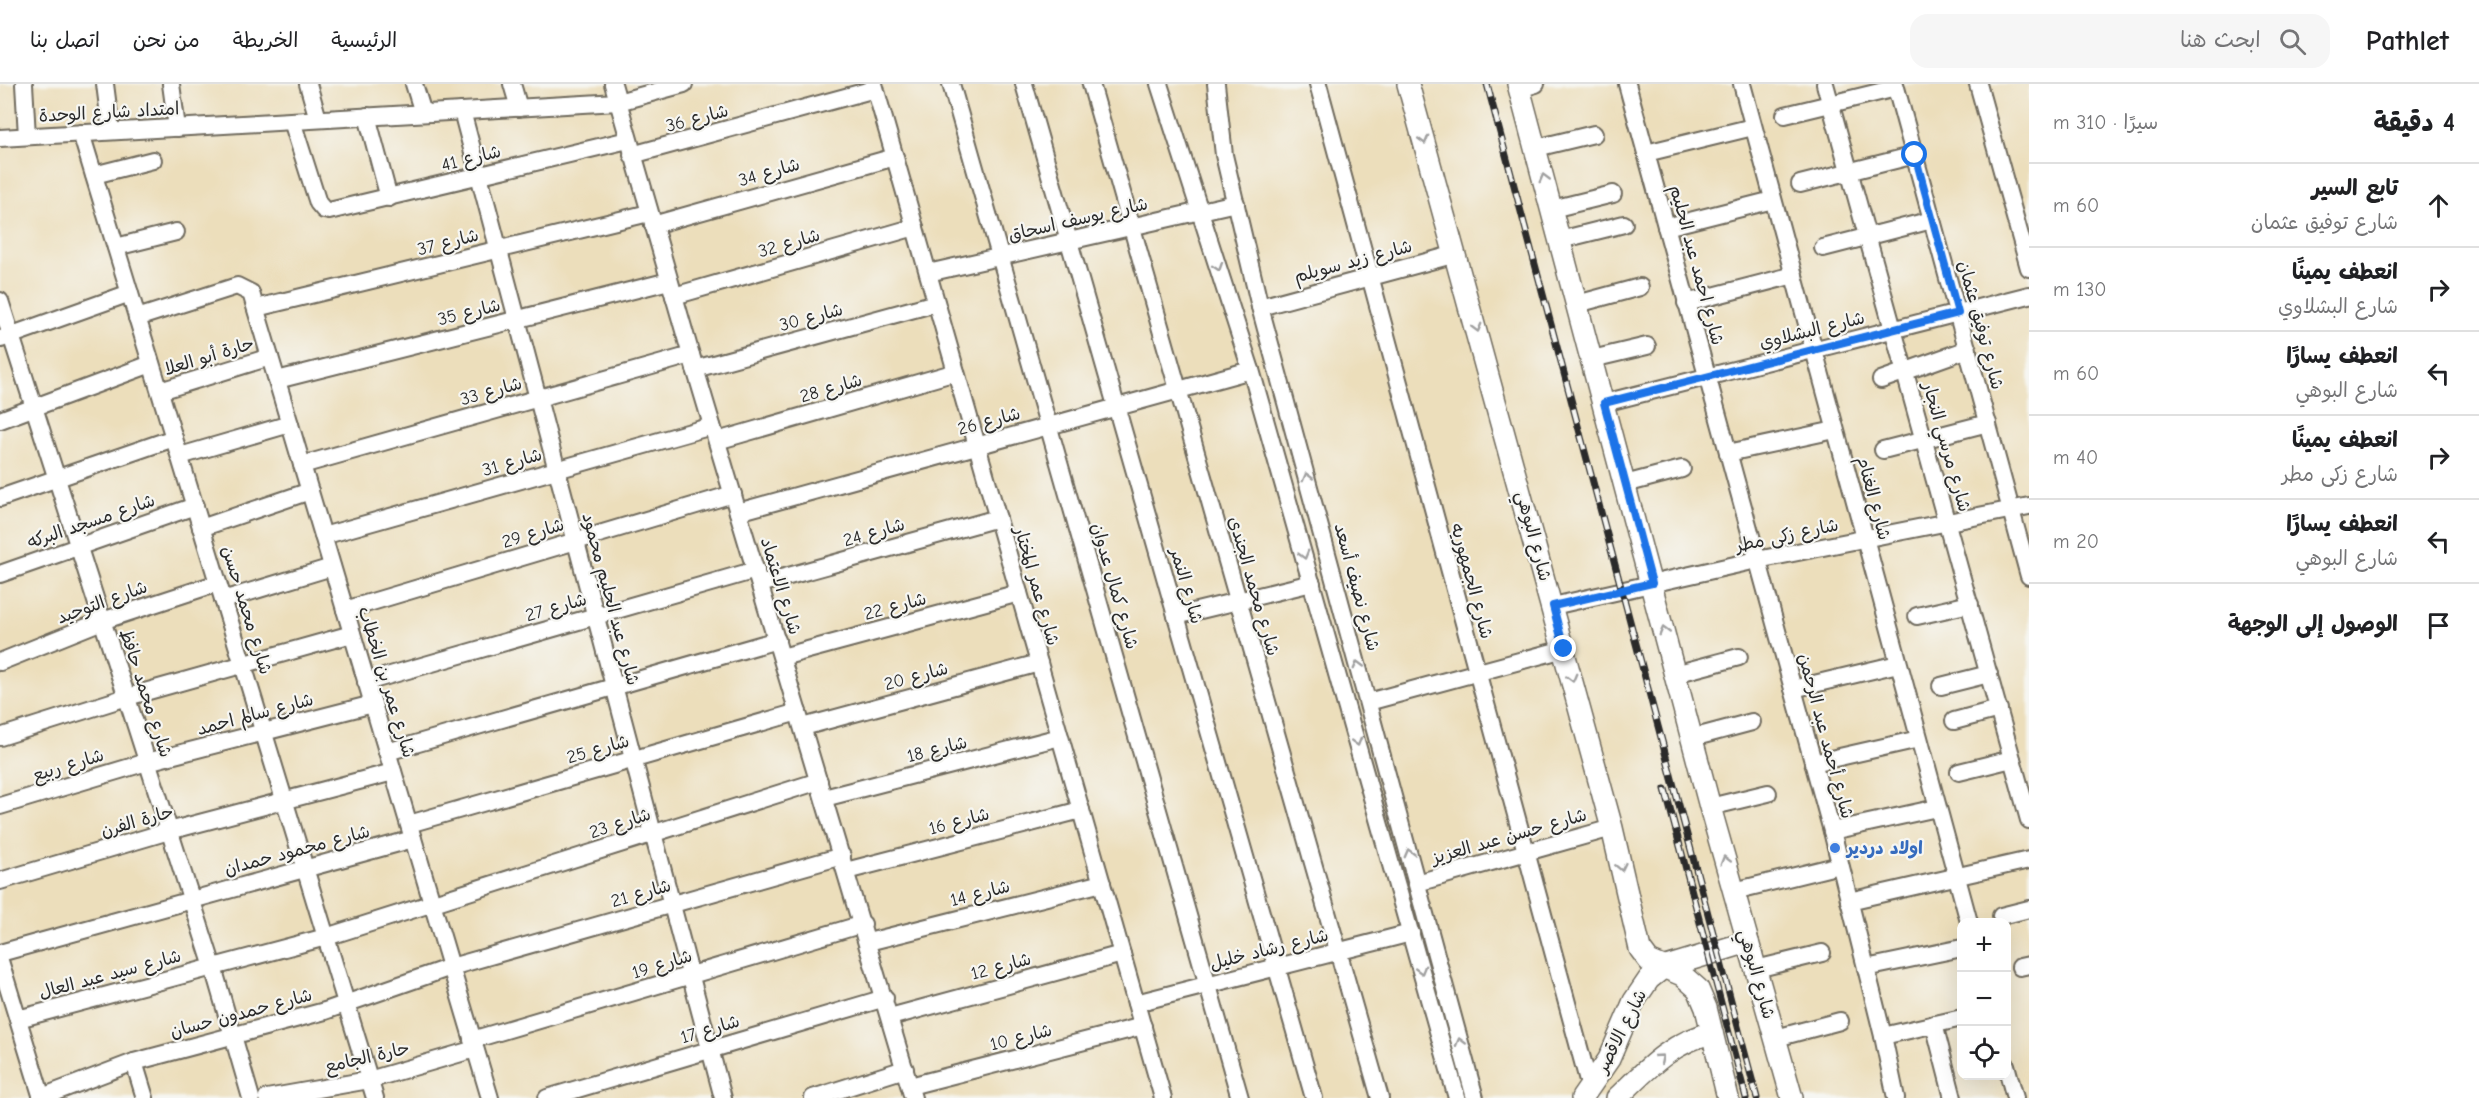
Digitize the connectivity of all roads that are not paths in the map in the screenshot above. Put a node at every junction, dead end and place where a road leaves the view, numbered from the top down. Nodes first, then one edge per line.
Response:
1 (24, 84) edge
2 (105, 84) edge
3 (171, 84) edge
4 (308, 84) edge
5 (414, 84) edge
6 (512, 84) edge
7 (613, 84) edge
8 (684, 84) edge
9 (951, 84) edge
10 (1024, 84) edge
11 (1091, 84) edge
12 (1159, 84) edge
13 (1216, 84) edge
14 (1318, 84) edge
15 (1408, 84) edge
16 (1626, 84) edge
17 (1742, 84) edge
18 (1825, 84) edge
19 (1978, 84) edge
20 (875, 86) edge
21 (1524, 86) edge
22 (1896, 86) edge
23 (618, 102) junction
24 (1830, 104) junction
25 (519, 108) junction
26 (462, 111) junction
27 (423, 113) junction
28 (1785, 115) dead end
29 (367, 116) junction
30 (318, 119) junction
31 (292, 121) junction
32 (1753, 127) junction
33 (177, 128) junction
34 (111, 131) junction
35 (81, 133) junction
36 (1594, 134) dead end
37 (27, 136) junction
38 (0, 138) edge
39 (630, 148) junction
40 (1536, 148) junction
41 (1646, 153) junction
42 (1915, 155) junction
43 (895, 157) junction
44 (153, 160) dead end
45 (1849, 172) junction
46 (94, 175) junction
47 (479, 176) junction
48 (1800, 184) dead end
49 (1613, 194) dead end
50 (389, 198) junction
51 (1773, 200) junction
52 (1236, 204) junction
53 (1552, 209) junction
54 (1200, 212) junction
55 (651, 219) junction
56 (1932, 220) junction
57 (1624, 224) dead end
58 (1666, 226) junction
59 (915, 227) junction
60 (1132, 227) junction
61 (176, 232) dead end
62 (1868, 237) junction
63 (1560, 240) junction
64 (1069, 241) junction
65 (116, 247) junction
66 (1823, 248) dead end
67 (499, 250) junction
68 (1456, 254) junction
69 (1000, 257) junction
70 (2029, 268) edge
71 (928, 273) junction
72 (1794, 275) junction
73 (1370, 277) junction
74 (1640, 287) dead end
75 (672, 289) junction
76 (130, 293) junction
77 (2029, 295) edge
78 (0, 301) edge
79 (936, 303) junction
80 (1686, 303) junction
81 (1578, 304) junction
82 (1260, 307) junction
83 (256, 308) junction
84 (1958, 313) junction
85 (137, 318) junction
86 (517, 320) junction
87 (1894, 330) junction
88 (5, 337) edge
89 (1647, 346) dead end
90 (1968, 349) junction
91 (1814, 350) junction
92 (270, 357) junction
93 (1592, 359) junction
94 (693, 362) junction
95 (151, 364) junction
96 (1251, 370) junction
97 (1905, 371) junction
98 (956, 372) junction
99 (1707, 377) junction
100 (277, 380) junction
101 (1881, 380) dead end
102 (1178, 390) junction
103 (160, 392) junction
104 (538, 398) junction
105 (1604, 403) junction
106 (1116, 406) junction
107 (34, 407) junction
108 (0, 420) edge
109 (1988, 423) junction
110 (290, 424) junction
111 (1048, 425) junction
112 (1835, 430) junction
113 (715, 434) junction
114 (174, 438) junction
115 (1924, 439) junction
116 (977, 444) junction
117 (1882, 450) dead end
118 (1728, 453) junction
119 (180, 456) junction
120 (302, 465) junction
121 (1682, 469) dead end
122 (557, 470) junction
123 (56, 477) junction
124 (1625, 484) junction
125 (310, 491) junction
126 (733, 494) junction
127 (0, 498) edge
128 (195, 506) junction
129 (2029, 506) edge
130 (2012, 509) junction
131 (738, 512) junction
132 (998, 518) junction
133 (1948, 522) junction
134 (201, 528) junction
135 (323, 536) junction
136 (1864, 539) junction
137 (576, 541) junction
138 (78, 545) junction
139 (1757, 560) junction
140 (332, 567) junction
141 (0, 574) edge
142 (2029, 576) edge
143 (758, 577) junction
144 (218, 583) junction
145 (1312, 583) junction
146 (1652, 583) junction
147 (1019, 593) junction
148 (223, 600) junction
149 (1238, 600) junction
150 (1970, 604) junction
151 (1553, 606) junction
152 (345, 610) junction
153 (595, 616) junction
154 (1176, 616) junction
155 (1917, 616) dead end
156 (102, 621) junction
157 (352, 634) junction
158 (779, 649) junction
159 (1564, 649) junction
160 (1739, 657) dead end
161 (0, 663) edge
162 (1039, 663) junction
163 (243, 664) junction
164 (1899, 664) junction
165 (1477, 672) junction
166 (1676, 674) junction
167 (1989, 674) junction
168 (366, 682) junction
169 (1941, 686) dead end
170 (614, 687) junction
171 (1793, 689) junction
172 (126, 697) junction
173 (1368, 702) junction
174 (373, 704) junction
175 (1999, 709) junction
176 (801, 720) junction
177 (1954, 721) dead end
178 (1752, 722) dead end
179 (264, 732) junction
180 (0, 736) edge
181 (1060, 737) junction
182 (1692, 738) junction
183 (1919, 739) junction
184 (387, 752) junction
185 (633, 759) junction
186 (2012, 759) junction
187 (147, 762) junction
188 (1813, 763) junction
189 (393, 772) junction
190 (1959, 772) dead end
191 (819, 781) junction
192 (1768, 793) dead end
193 (824, 798) junction
194 (285, 802) junction
195 (0, 806) edge
196 (1710, 807) junction
197 (1937, 808) junction
198 (1081, 810) junction
199 (2029, 820) edge
200 (1612, 828) junction
201 (170, 831) junction
202 (1832, 831) junction
203 (411, 832) junction
204 (653, 833) junction
205 (1527, 851) junction
206 (2029, 860) edge
207 (844, 864) junction
208 (1840, 865) junction
209 (305, 869) junction
210 (1956, 877) junction
211 (0, 881) edge
212 (1102, 883) junction
213 (1417, 883) junction
214 (1734, 891) junction
215 (191, 898) junction
216 (1849, 901) junction
217 (433, 903) junction
218 (672, 905) junction
219 (2029, 909) edge
220 (2001, 915) dead end
221 (1968, 918) edge
222 (862, 924) junction
223 (1411, 933) junction
224 (326, 937) junction
225 (868, 942) junction
226 (1748, 942) junction
227 (1957, 949) edge
228 (1338, 951) junction
229 (0, 952) edge
230 (1822, 953) dead end
231 (1122, 954) junction
232 (0, 962) edge
233 (213, 967) junction
234 (451, 967) junction
235 (1276, 968) junction
236 (1663, 968) junction
237 (1866, 968) junction
238 (1756, 969) junction
239 (691, 975) junction
240 (1208, 985) junction
241 (885, 998) junction
242 (346, 1002) junction
243 (1136, 1003) junction
244 (890, 1017) junction
245 (18, 1019) junction
246 (1957, 1019) edge
247 (1840, 1021) dead end
248 (1934, 1024) junction
249 (1143, 1026) junction
250 (1712, 1033) junction
251 (233, 1035) junction
252 (1883, 1036) junction
253 (1776, 1038) junction
254 (474, 1045) junction
255 (710, 1050) junction
256 (134, 1062) junction
257 (905, 1069) junction
258 (369, 1080) junction
259 (2011, 1080) edge
260 (912, 1092) edge
261 (1586, 1093) edge
262 (1627, 1094) edge
263 (42, 1097) edge
264 (1786, 1097) edge
265 (145, 1098) edge
266 (251, 1098) edge
267 (267, 1098) edge
268 (375, 1098) edge
269 (490, 1098) edge
270 (547, 1098) edge
271 (723, 1098) edge
272 (813, 1098) edge
273 (1163, 1098) edge
274 (1240, 1098) edge
275 (1314, 1098) edge
276 (1380, 1098) edge
277 (1457, 1098) edge
278 (1475, 1098) edge
279 (1728, 1098) edge
280 (1896, 1098) edge
281 (1953, 1098) edge
282 (2015, 1098) edge

1 - 37 street
2 - 34 street
3 - 33 street
4 - 30 street
5 - 27 street
6 - 25 street
7 - 23 street, شارع الاعتماد
8 - 23 street, امتداد شارع الوحدة
9 - 69 street, شارع كمال عدوان
10 - 64 street, شارع النمر
11 - 60 street, شارع محمد الجندى
12 - 54 street
13 - 52 street, شارع نصيف أسعد
14 - 73 street, شارع الجمهوريه
15 -> 68 street, شارع البوهي
16 - 41 street, شارع احمد عبد الحليم
17 - 32 street, شارع الغنام
18 - 24 street, شارع مرسي النجار
19 - 70 street
20 - 39 street, شارع 36
20 - 43 street, شارع عمر المختار
21 - 40 street, شارع البوهي
22 - 24 street
22 - 42 street, شارع توفيق عثمان
23 - 25 street, امتداد شارع الوحدة
23 - 39 street, شارع الاعتماد
24 - 28 street
24 - 45 street, شارع مرسي النجار
25 - 26 street, امتداد شارع الوحدة
26 - 27 street, امتداد شارع الوحدة
26 - 47 street, شارع عبد الحليم محمود
27 - 29 street, امتداد شارع الوحدة
29 - 30 street, امتداد شارع الوحدة
29 - 50 street
30 - 31 street, امتداد شارع الوحدة
31 - 33 street, امتداد شارع الوحدة
31 - 50 street, شارع 41
32 - 41 street
32 - 51 street, شارع الغنام
33 - 34 street, امتداد شارع الوحدة
34 - 35 street, امتداد شارع الوحدة
35 - 37 street, امتداد شارع الوحدة
35 - 46 street, شارع محمد حسن
36 - 40 street
37 - 38 street, امتداد شارع الوحدة
39 - 47 street, شارع 41
39 - 55 street, شارع الاعتماد
53 -> 40 street, شارع البوهي
41 - 58 street, شارع احمد عبد الحليم
42 - 45 street
42 - 56 street, شارع توفيق عثمان
43 - 55 street, شارع 34
43 - 59 street, شارع عمر المختار
44 - 46 street
45 - 48 street
45 - 62 street, شارع مرسي النجار
46 - 65 street, شارع محمد حسن
47 - 50 street, شارع 41
47 - 67 street, شارع عبد الحليم محمود
49 - 53 street
51 - 58 street
51 - 72 street, شارع الغنام
52 - 54 street, شارع يوسف اسحاق
52 - 82 street, شارع نصيف أسعد
53 - 63 street, شارع البوهي
54 - 60 street, شارع يوسف اسحاق
54 -> 96 street
55 - 67 street, شارع 37
55 - 75 street, شارع الاعتماد
56 - 62 street
56 - 84 street, شارع توفيق عثمان
57 - 63 street
58 - 80 street, شارع احمد عبد الحليم
59 - 71 street, شارع عمر المختار
59 - 75 street, شارع 32
60 - 64 street, شارع يوسف اسحاق
60 - 102 street, شارع محمد الجندى
61 - 65 street
62 - 66 street
62 - 87 street, شارع مرسي النجار
63 - 81 street, شارع البوهي
64 - 69 street, شارع يوسف اسحاق
64 - 106 street, شارع النمر
65 - 76 street, شارع محمد حسن
67 - 83 street, شارع 37
67 - 86 street, شارع عبد الحليم محمود
68 - 73 street, شارع زيد سويلم
68 -> 151 street, شارع البوهي
69 - 71 street, شارع يوسف اسحاق
69 - 111 street, شارع كمال عدوان
71 - 79 street, شارع عمر المختار
72 - 80 street
72 - 91 street, شارع الغنام
73 - 82 street, شارع زيد سويلم
73 - 165 street, شارع الجمهوريه
74 - 81 street
75 - 86 street, شارع 35
75 - 94 street, شارع الاعتماد
76 - 85 street, شارع محمد حسن
76 - 88 street
77 - 84 street, شارع البشلاوي
78 - 88 street, شارع محمد حافظ
79 - 94 street, شارع 30
79 - 98 street, شارع عمر المختار
80 - 99 street, شارع احمد عبد الحليم
81 - 93 street, شارع البوهي
173 -> 82 street, شارع نصيف أسعد
83 - 85 street, شارع عمر بن الخطاب
83 - 92 street, شارع عمر بن الخطاب
84 - 87 street, شارع البشلاوي
84 - 90 street, شارع توفيق عثمان
85 - 95 street, شارع محمد حسن
86 - 100 street, شارع 35
86 - 104 street, شارع عبد الحليم محمود
87 - 91 street, شارع البشلاوي
87 - 97 street, شارع مرسي النجار
88 - 107 street, شارع محمد حافظ
89 - 93 street
90 - 97 street
90 - 109 street, شارع توفيق عثمان
91 - 99 street, شارع البشلاوي
91 - 112 street, شارع الغنام
92 - 100 street, شارع عمر بن الخطاب
92 - 103 street, حارة أبو العلا
93 - 105 street, شارع البوهي
94 - 104 street, شارع 33
94 - 113 street, شارع الاعتماد
95 - 103 street, شارع محمد حسن
95 - 107 street
96 - 102 street, شارع 26
96 -> 145 street
97 - 101 street
97 - 115 street, شارع مرسي النجار
98 - 113 street, شارع 28
98 - 116 street, شارع عمر المختار
99 - 105 street, شارع البشلاوي
99 - 118 street, شارع احمد عبد الحليم
100 - 110 street, شارع عمر بن الخطاب
102 - 106 street, شارع 26
102 - 149 street, شارع محمد الجندى
103 - 114 street, شارع محمد حسن
104 - 120 street, شارع 33
104 - 122 street, شارع عبد الحليم محمود
105 - 124 street, شارع البوهي
106 - 111 street, شارع 26
106 - 154 street, شارع النمر
107 - 108 street
107 - 123 street, شارع محمد حافظ
109 - 115 street
109 - 130 street, شارع توفيق عثمان
110 - 119 street
110 - 120 street, شارع عمر بن الخطاب
111 - 116 street, شارع 26
111 - 240 street, شارع كمال عدوان
112 - 118 street
112 - 136 street, شارع الغنام
113 - 122 street, شارع 31
113 - 126 street, شارع الاعتماد
114 - 119 street, شارع محمد حسن
114 - 123 street
115 - 117 street
115 - 133 street, شارع مرسي النجار
116 - 131 street, شارع 26
116 - 132 street, شارع عمر المختار
118 - 139 street, شارع احمد عبد الحليم
119 - 128 street, شارع محمد حسن
120 - 125 street, شارع عمر بن الخطاب
121 - 124 street
122 - 135 street, شارع 31
122 - 137 street, شارع عبد الحليم محمود
123 - 127 street
123 - 138 street, شارع محمد حافظ
124 - 146 street, شارع البوهي
125 - 134 street
125 - 135 street, شارع عمر بن الخطاب
126 - 131 street, شارع الاعتماد
126 - 137 street, شارع 29
128 - 134 street, شارع محمد حسن
128 - 138 street, شارع مسجد البركه
129 - 130 street, شارع زكى مطر
130 - 133 street, شارع زكى مطر
130 - 142 street, شارع توفيق عثمان
131 - 143 street, شارع الاعتماد
132 - 143 street, شارع 24
132 - 147 street, شارع عمر المختار
133 - 136 street, شارع زكى مطر
133 - 150 street, شارع مرسي النجار
134 - 144 street, شارع محمد حسن
135 - 140 street, شارع عمر بن الخطاب
136 - 139 street, شارع زكى مطر
136 - 164 street, شارع الغنام
137 - 152 street, شارع 29
137 - 153 street, شارع عبد الحليم محمود
138 - 141 street, شارع مسجد البركه
138 - 156 street, شارع محمد حافظ
139 - 146 street, شارع زكى مطر
139 - 171 street, شارع أحمد عبد الرحمن
140 - 148 street
140 - 152 street, شارع عمر بن الخطاب
143 - 153 street, شارع 27
143 - 158 street, شارع الاعتماد
144 - 148 street, شارع محمد حسن
144 - 156 street, شارع التوحيد
145 - 149 street
145 -> 223 street
146 - 151 street, شارع زكى مطر
166 -> 146 street, شارع البوهي
147 - 158 street, شارع 22
147 - 162 street, شارع عمر المختار
148 - 163 street, شارع محمد حسن
149 - 154 street
149 - 228 street, شارع محمد الجندى
150 - 155 street
150 - 167 street, شارع مرسي النجار
151 - 159 street, شارع البوهي
152 - 157 street, شارع عمر بن الخطاب
153 - 168 street, شارع 27
153 - 170 street, شارع عبد الحليم محمود
154 - 235 street, شارع النمر
156 - 161 street, شارع التوحيد
156 - 172 street, شارع محمد حافظ
157 - 163 street
157 - 168 street, شارع عمر بن الخطاب
158 - 170 street, شارع 22
158 - 176 street, شارع الاعتماد
159 - 165 street
159 -> 200 street, شارع البوهي
160 - 166 street
162 - 176 street, شارع 20
162 - 181 street, شارع عمر المختار
163 - 172 street
163 - 179 street, شارع محمد حسن
164 - 171 street
164 - 183 street, شارع الغنام
165 - 173 street
165 - 205 street, شارع الجمهوريه
166 - 182 street, شارع البوهي
167 - 169 street
167 - 175 street, شارع مرسي النجار
168 - 174 street, شارع عمر بن الخطاب
170 - 184 street, شارع 22
170 - 185 street, شارع عبد الحليم محمود
171 - 188 street, شارع أحمد عبد الرحمن
172 - 180 street
172 - 187 street, شارع محمد حافظ
213 -> 173 street, شارع نصيف أسعد
174 - 179 street, شارع سالم احمد
174 - 184 street, شارع عمر بن الخطاب
175 - 177 street
175 - 186 street, شارع مرسي النجار
176 - 185 street, شارع 25
176 - 191 street, شارع الاعتماد
178 - 182 street
179 - 187 street, شارع سالم احمد
179 - 194 street, شارع محمد حسن
181 - 193 street, شارع 18
181 - 198 street, شارع عمر المختار
182 - 196 street, شارع البوهي
183 - 188 street
183 - 197 street, شارع الغنام
184 - 189 street, شارع عمر بن الخطاب
185 - 203 street, شارع 25
185 - 204 street, شارع عبد الحليم محمود
186 - 190 street
186 - 199 street, شارع مرسي النجار
187 - 195 street, شارع ربيع
187 - 201 street, شارع محمد حافظ
188 - 202 street, شارع أحمد عبد الرحمن
189 - 194 street, حارة الفرن
189 - 203 street, شارع عمر بن الخطاب
191 - 193 street, شارع الاعتماد
191 - 204 street, شارع 23
192 - 196 street
193 - 207 street, شارع الاعتماد
194 - 201 street, حارة الفرن
194 - 209 street, شارع محمد حسن
214 -> 196 street, شارع البوهي
197 - 202 street
197 - 210 street, شارع الغنام
198 - 207 street, شارع 16
198 - 212 street, شارع عمر المختار
200 - 205 street, شارع حسن عبد العزيز
200 -> 236 street, شارع البوهي
201 - 211 street, حارة الفرن
201 - 215 street, شارع محمد حافظ
202 - 208 street, شارع أحمد عبد الرحمن
203 - 209 street, شارع محمود حمدان
203 - 217 street, شارع عمر بن الخطاب
204 - 217 street, شارع 23
204 - 218 street, شارع عبد الحليم محمود
205 - 213 street, شارع حسن عبد العزيز
205 - 261 street, شارع الجمهوريه
206 - 210 street
207 - 218 street, شارع 21
207 - 222 street, شارع الاعتماد
208 - 214 street
208 - 216 street, شارع أحمد عبد الرحمن
209 - 215 street, شارع محمود حمدان
209 - 224 street, شارع محمد حسن
210 - 216 street
210 - 221 street, شارع الغنام
212 - 225 street, شارع 14
212 - 231 street, شارع عمر المختار
278 -> 213 street, شارع نصيف أسعد
214 - 226 street, شارع البوهي
215 - 229 street, شارع محمود حمدان
215 - 233 street, شارع محمد حافظ
216 - 237 street, شارع أحمد عبد الرحمن
217 - 224 street, شارع 23
217 - 234 street, شارع عمر بن الخطاب
218 - 234 street, شارع 21
218 - 239 street, شارع عبد الحليم محمود
219 - 220 street
222 - 225 street, شارع الاعتماد
222 - 239 street, شارع 19
223 - 228 street, شارع رشاد خليل
223 -> 277 street
224 - 233 street, شارع سيد عبد العال
224 - 242 street, شارع محمد حسن
225 - 241 street, شارع الاعتماد
226 - 236 street
226 - 238 street, شارع البوهي
227 - 237 street
228 - 235 street, شارع رشاد خليل
228 - 276 street, شارع محمد الجندى
230 - 238 street
231 - 243 street, شارع عمر المختار
231 - 244 street, شارع 12
232 - 245 street
233 - 245 street, شارع سيد عبد العال
233 - 251 street, شارع محمد حافظ
234 - 242 street, شارع حمدون حسان
234 - 254 street, شارع عمر بن الخطاب
235 - 240 street, شارع رشاد خليل
235 - 275 street, شارع النمر
236 - 250 street, شارع البوهي
236 - 261 street, شارع الاقصر
237 - 252 street, شارع أحمد عبد الرحمن
238 - 253 street, شارع البوهي
239 - 254 street, شارع 19
239 - 255 street, شارع عبد الحليم محمود
240 - 243 street, شارع رشاد خليل
240 - 274 street, شارع كمال عدوان
241 - 244 street, شارع الاعتماد
241 - 255 street, شارع 17
242 - 251 street, شارع حمدون حسان
242 - 258 street, شارع محمد حسن
243 - 249 street, شارع عمر المختار
244 - 257 street, شارع الاعتماد
245 - 263 street
246 - 248 street
247 - 253 street
248 - 252 street
248 - 281 street
249 - 260 street, شارع 10
249 - 273 street, شارع عمر المختار
262 -> 250 street, شارع الاقصر
250 - 279 street, شارع البوهي
251 - 256 street, شارع حمدون حسان
251 - 266 street, شارع محمد حافظ
252 - 280 street, شارع أحمد عبد الرحمن
253 - 264 street, شارع البوهي
254 - 258 street, حارة الجامع
254 - 269 street, شارع عمر بن الخطاب
255 - 270 street, شارع 17
255 - 271 street, شارع عبد الحليم محمود
256 - 263 street, شارع حمدون حسان
256 - 265 street
257 - 260 street, شارع الاعتماد
257 - 272 street
258 - 267 street, حارة الجامع
258 - 268 street, شارع محمد حسن
259 - 282 street

